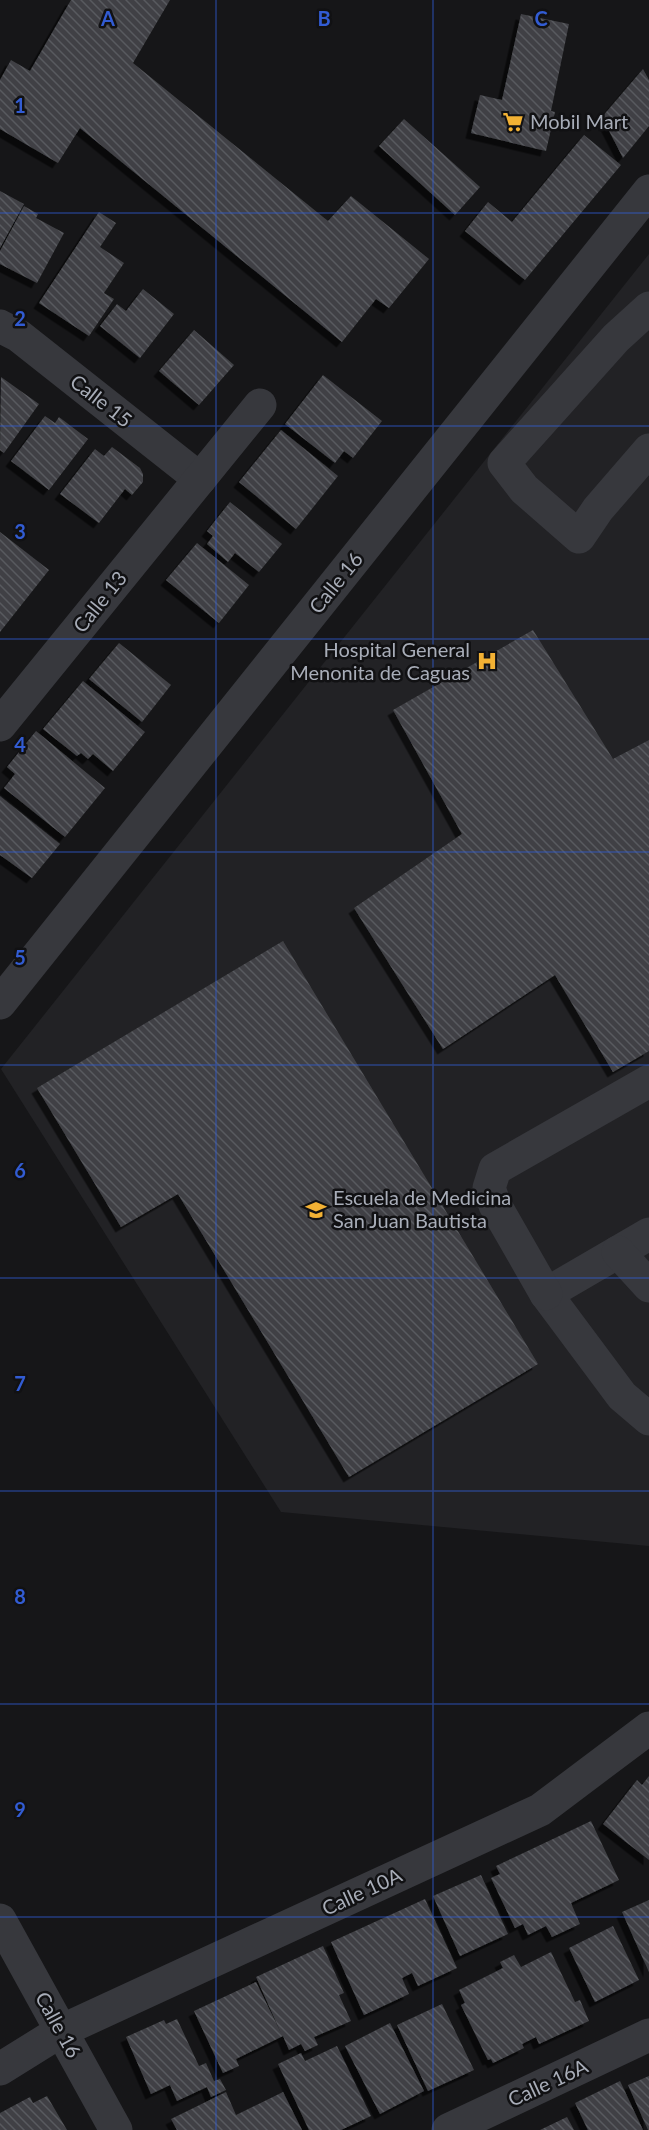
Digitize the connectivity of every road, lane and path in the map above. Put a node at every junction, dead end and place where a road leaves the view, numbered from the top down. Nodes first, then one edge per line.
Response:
1 (649, 191) edge
2 (649, 308) edge
3 (0, 326) edge
4 (260, 405) dead end
5 (649, 450) edge
6 (200, 479) junction
7 (5, 707) edge
8 (0, 1003) edge
9 (649, 1081) edge
10 (649, 1234) edge
11 (618, 1252) junction
12 (649, 1286) edge
13 (546, 1294) junction
14 (649, 1419) edge
15 (649, 1728) edge
16 (0, 1920) edge
17 (61, 2031) junction
18 (649, 2035) edge
19 (0, 2069) edge
20 (116, 2130) edge
21 (448, 2130) edge

1 - 8 street, Calle 16
2 - 5 street
3 - 6 street, Calle 15
4 - 6 street, Calle 13
6 - 7 street, Calle 13
9 - 13 street
10 - 11 street
11 - 12 street
11 - 13 street
13 - 14 street
15 - 17 street, Calle 10A
16 - 17 street, Calle 16
17 - 19 street, Calle 10A
17 - 20 street, Calle 16
18 - 21 street, Calle 16A

